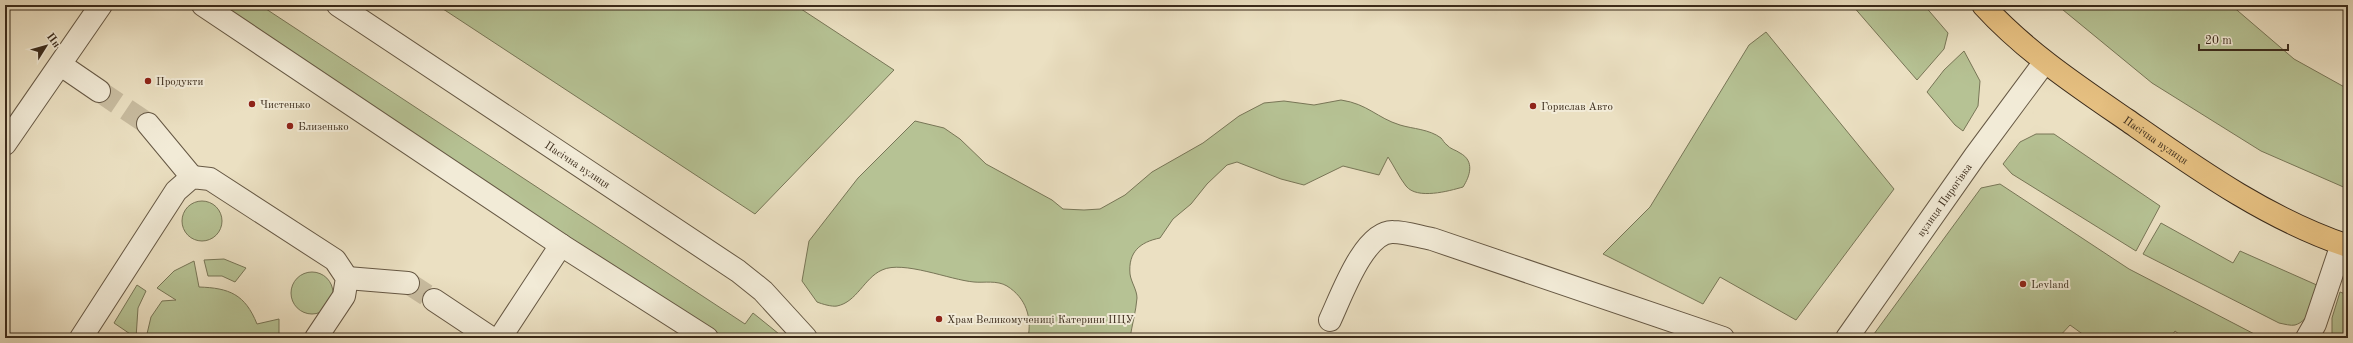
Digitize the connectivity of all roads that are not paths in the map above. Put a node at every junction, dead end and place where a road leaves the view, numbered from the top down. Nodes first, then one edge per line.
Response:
1 (101, 5) edge
2 (204, 5) edge
3 (338, 5) edge
4 (1983, 5) edge
5 (2044, 63) junction
6 (61, 65) junction
7 (99, 91) tunnel mouth
8 (148, 124) tunnel mouth
9 (5, 144) edge
10 (192, 177) junction
11 (561, 245) junction
12 (2345, 245) edge
13 (347, 278) junction
14 (408, 283) tunnel mouth
15 (434, 300) tunnel mouth
16 (1330, 320) dead end
17 (81, 338) edge
18 (316, 338) edge
19 (491, 338) edge
20 (500, 338) edge
21 (707, 338) edge
22 (806, 338) edge
23 (1723, 338) edge
24 (1847, 338) edge
25 (2307, 338) edge

1 - 6 street
2 - 11 street
3 - 22 street, Пасічна вулиця
4 - 5 main road, Пасічна вулиця
5 - 12 main road, Пасічна вулиця
5 - 24 street, вулиця Пирогівка
6 - 7 street
6 - 9 street
8 - 10 street
10 - 13 street
10 - 17 street
11 - 20 street
11 - 21 street
12 - 25 street
13 - 14 street
13 - 18 street
15 - 19 street
16 - 23 street

